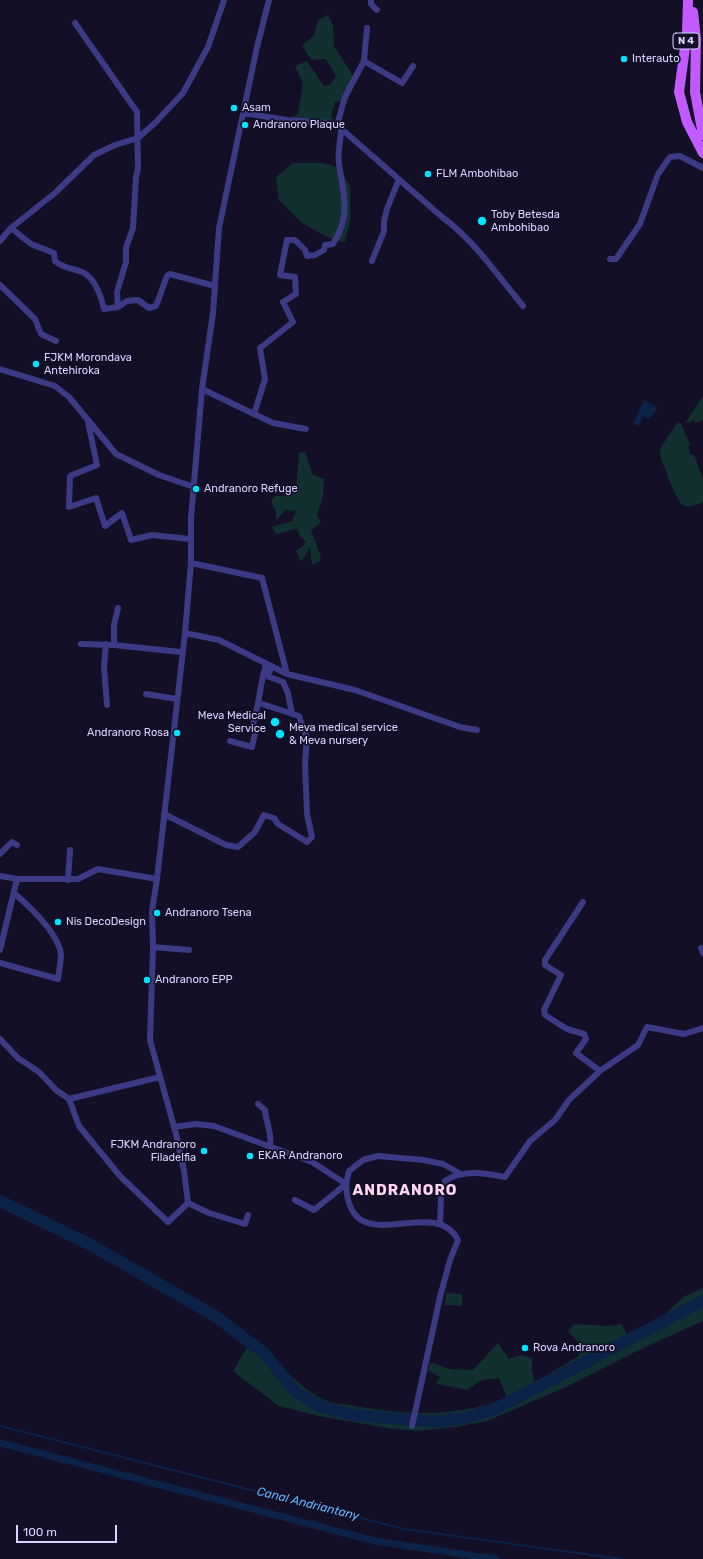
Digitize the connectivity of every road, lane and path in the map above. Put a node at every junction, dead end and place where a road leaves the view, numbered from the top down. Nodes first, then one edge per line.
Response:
1 (224, 0) edge
2 (269, 0) edge
3 (371, 0) edge
4 (690, 0) edge
5 (377, 10) dead end
6 (75, 23) dead end
7 (367, 28) dead end
8 (364, 62) junction
9 (413, 66) dead end
10 (695, 77) junction
11 (679, 82) junction
12 (703, 107) edge
13 (244, 112) junction
14 (339, 127) junction
15 (702, 130) edge
16 (138, 138) junction
17 (703, 153) edge
18 (703, 168) edge
19 (399, 179) junction
20 (11, 228) junction
21 (0, 241) edge
22 (610, 260) dead end
23 (372, 261) dead end
24 (0, 285) edge
25 (215, 286) junction
26 (523, 306) dead end
27 (118, 307) junction
28 (56, 341) dead end
29 (0, 369) edge
30 (202, 389) junction
31 (254, 414) junction
32 (88, 422) junction
33 (306, 429) dead end
34 (194, 487) junction
35 (190, 539) junction
36 (191, 563) junction
37 (118, 608) dead end
38 (185, 633) junction
39 (81, 644) dead end
40 (106, 644) junction
41 (114, 645) junction
42 (182, 652) junction
43 (266, 664) junction
44 (287, 674) junction
45 (146, 694) dead end
46 (177, 699) junction
47 (259, 703) junction
48 (107, 705) dead end
49 (292, 714) junction
50 (477, 730) dead end
51 (230, 741) dead end
52 (164, 814) junction
53 (17, 846) dead end
54 (70, 850) dead end
55 (0, 854) edge
56 (0, 876) edge
57 (17, 879) junction
58 (157, 879) junction
59 (68, 880) junction
60 (14, 893) junction
61 (583, 902) dead end
62 (153, 947) junction
63 (0, 950) edge
64 (189, 950) dead end
65 (0, 963) edge
66 (703, 1028) edge
67 (0, 1039) edge
68 (600, 1070) junction
69 (160, 1077) junction
70 (69, 1099) junction
71 (258, 1104) dead end
72 (174, 1126) junction
73 (270, 1145) junction
74 (459, 1173) junction
75 (346, 1184) junction
76 (295, 1200) dead end
77 (188, 1203) junction
78 (248, 1215) dead end
79 (440, 1223) junction
80 (412, 1426) dead end

1 - 16 street
2 - 13 street
3 - 5 street
4 - 10 main road, N 4
4 - 11 main road, N 4
6 - 16 street
7 - 8 street
8 - 9 street
8 - 14 street
10 - 12 main road, N 4
10 - 15 main road
11 - 15 main road, N 4
11 - 17 main road
13 - 14 street
13 - 25 street
14 - 19 street
14 - 31 street
16 - 20 street
16 - 27 street
18 - 22 street
19 - 23 street
19 - 26 street
20 - 21 street
20 - 27 street
24 - 28 street
25 - 27 street
25 - 30 street
29 - 32 street
30 - 31 street
30 - 34 street
31 - 33 street
32 - 34 street
32 - 35 street
34 - 35 street
35 - 36 street
36 - 38 street
36 - 44 street
37 - 41 street
38 - 42 street
38 - 43 street
39 - 40 street
40 - 41 street
40 - 48 street
41 - 42 street
42 - 46 street
43 - 44 street
43 - 47 street
43 - 49 street
44 - 50 street
45 - 46 street
46 - 52 street
47 - 49 street
47 - 51 street
49 - 52 street
52 - 58 street
53 - 55 street
54 - 59 street
56 - 57 street
57 - 59 street
57 - 60 street
58 - 59 street
58 - 62 street
60 - 63 street
60 - 65 street
61 - 68 street
62 - 64 street
62 - 69 street
66 - 68 street
67 - 70 street
68 - 74 street
69 - 70 street
69 - 72 street
70 - 77 street
71 - 73 street
72 - 73 street
72 - 77 street
73 - 75 street
74 - 75 street
74 - 79 street
75 - 76 street
75 - 79 street
77 - 78 street
79 - 80 street

